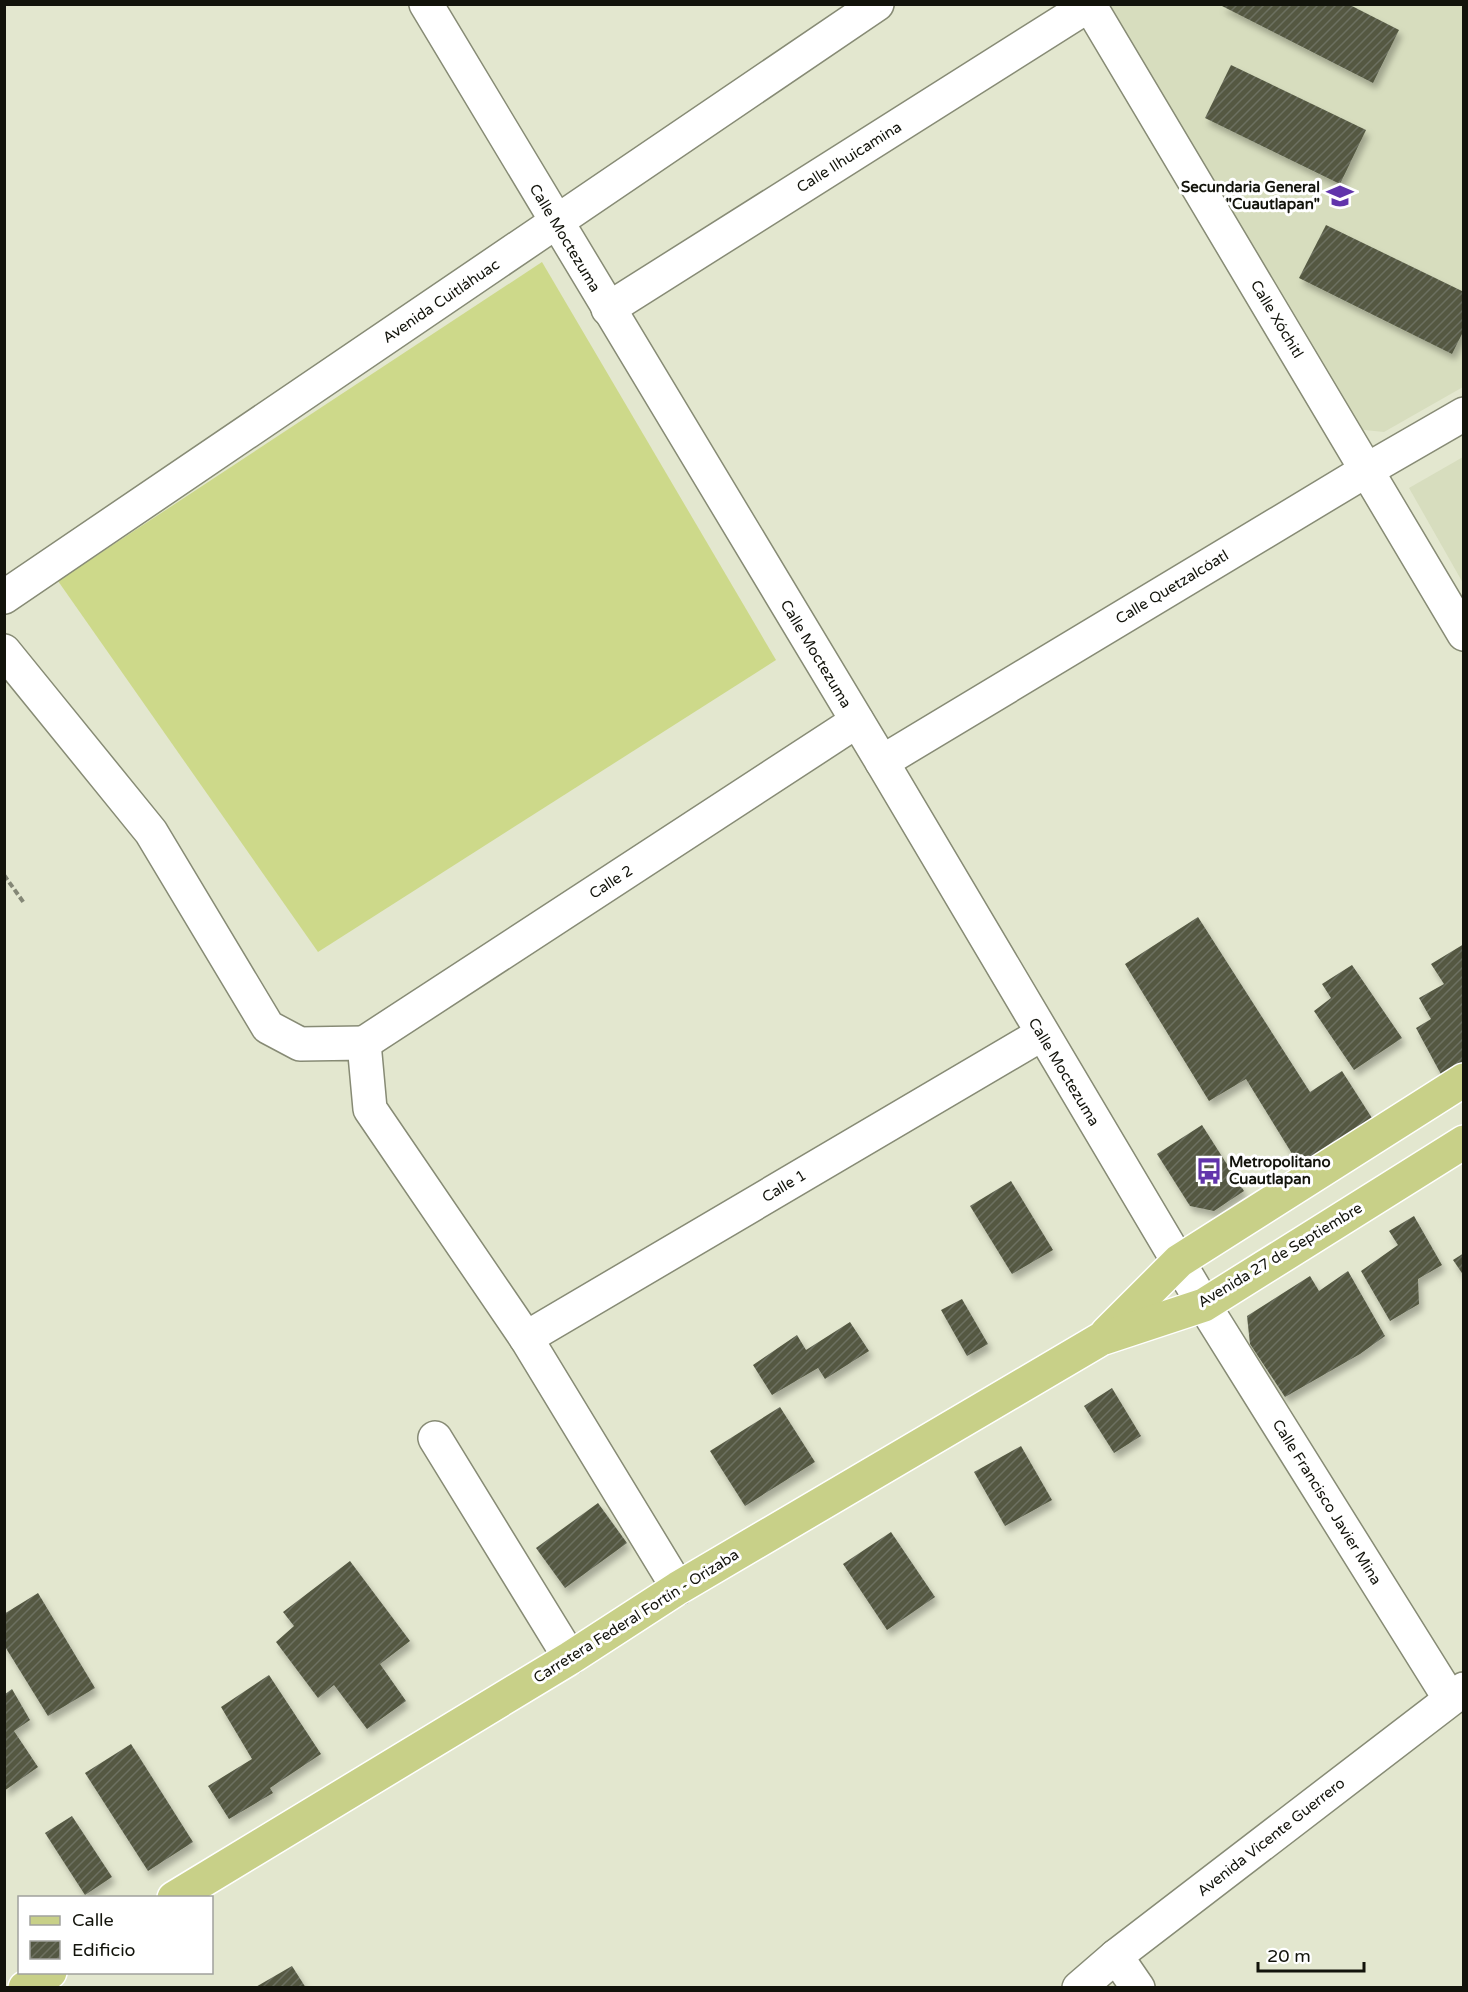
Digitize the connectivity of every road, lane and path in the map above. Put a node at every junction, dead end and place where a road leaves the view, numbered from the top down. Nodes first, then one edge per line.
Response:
1 (426, 4) edge
2 (877, 4) edge
3 (1089, 5) edge
4 (556, 223) junction
5 (608, 309) junction
6 (1464, 414) edge
7 (1367, 470) junction
8 (4, 597) edge
9 (1464, 634) edge
10 (4, 651) edge
11 (857, 721) junction
12 (882, 762) junction
13 (4, 875) edge
14 (24, 903) dead end
15 (1042, 1034) junction
16 (364, 1043) junction
17 (1464, 1080) edge
18 (1464, 1142) edge
19 (1179, 1262) junction
20 (1204, 1305) junction
21 (526, 1338) junction
22 (1101, 1339) junction
23 (435, 1438) dead end
24 (678, 1588) junction
25 (570, 1658) junction
26 (1457, 1694) edge
27 (177, 1896) edge
28 (1116, 1956) junction
29 (47, 1974) edge
30 (25, 1988) edge
31 (1079, 1988) edge
32 (1138, 1988) edge

1 - 4 street, Calle Moctezuma
2 - 4 street, Avenida Cuitláhuac
3 - 5 street, Calle Ilhuicamina
3 - 7 street, Calle Xóchitl
4 - 5 street, Calle Moctezuma
4 - 8 street, Avenida Cuitláhuac
5 - 11 street, Calle Moctezuma
6 - 7 street, Calle Quetzalcóatl
7 - 9 street, Calle Xóchitl
7 - 12 street, Calle Quetzalcóatl
10 - 16 street
11 - 12 street, Calle Moctezuma
11 - 16 street, Calle 2
12 - 15 street, Calle Moctezuma
13 - 14 path
15 - 19 street, Calle Moctezuma
15 - 21 street, Calle 1
16 - 21 street
17 - 19 main road
18 - 20 main road, Avenida 27 de Septiembre
19 - 20 street, Calle Moctezuma
19 - 22 main road
20 - 22 main road, Avenida 27 de Septiembre
20 - 26 street, Calle Francisco Javier Mina
21 - 24 street
22 - 24 main road, Carretera Federal Fortín - Orizaba
23 - 25 street
24 - 25 main road, Carretera Federal Fortín - Orizaba
25 - 27 main road, Carretera Federal Fortín - Orizaba
26 - 28 street, Avenida Vicente Guerrero
28 - 31 street, Avenida Vicente Guerrero
28 - 32 street
29 - 30 main road

